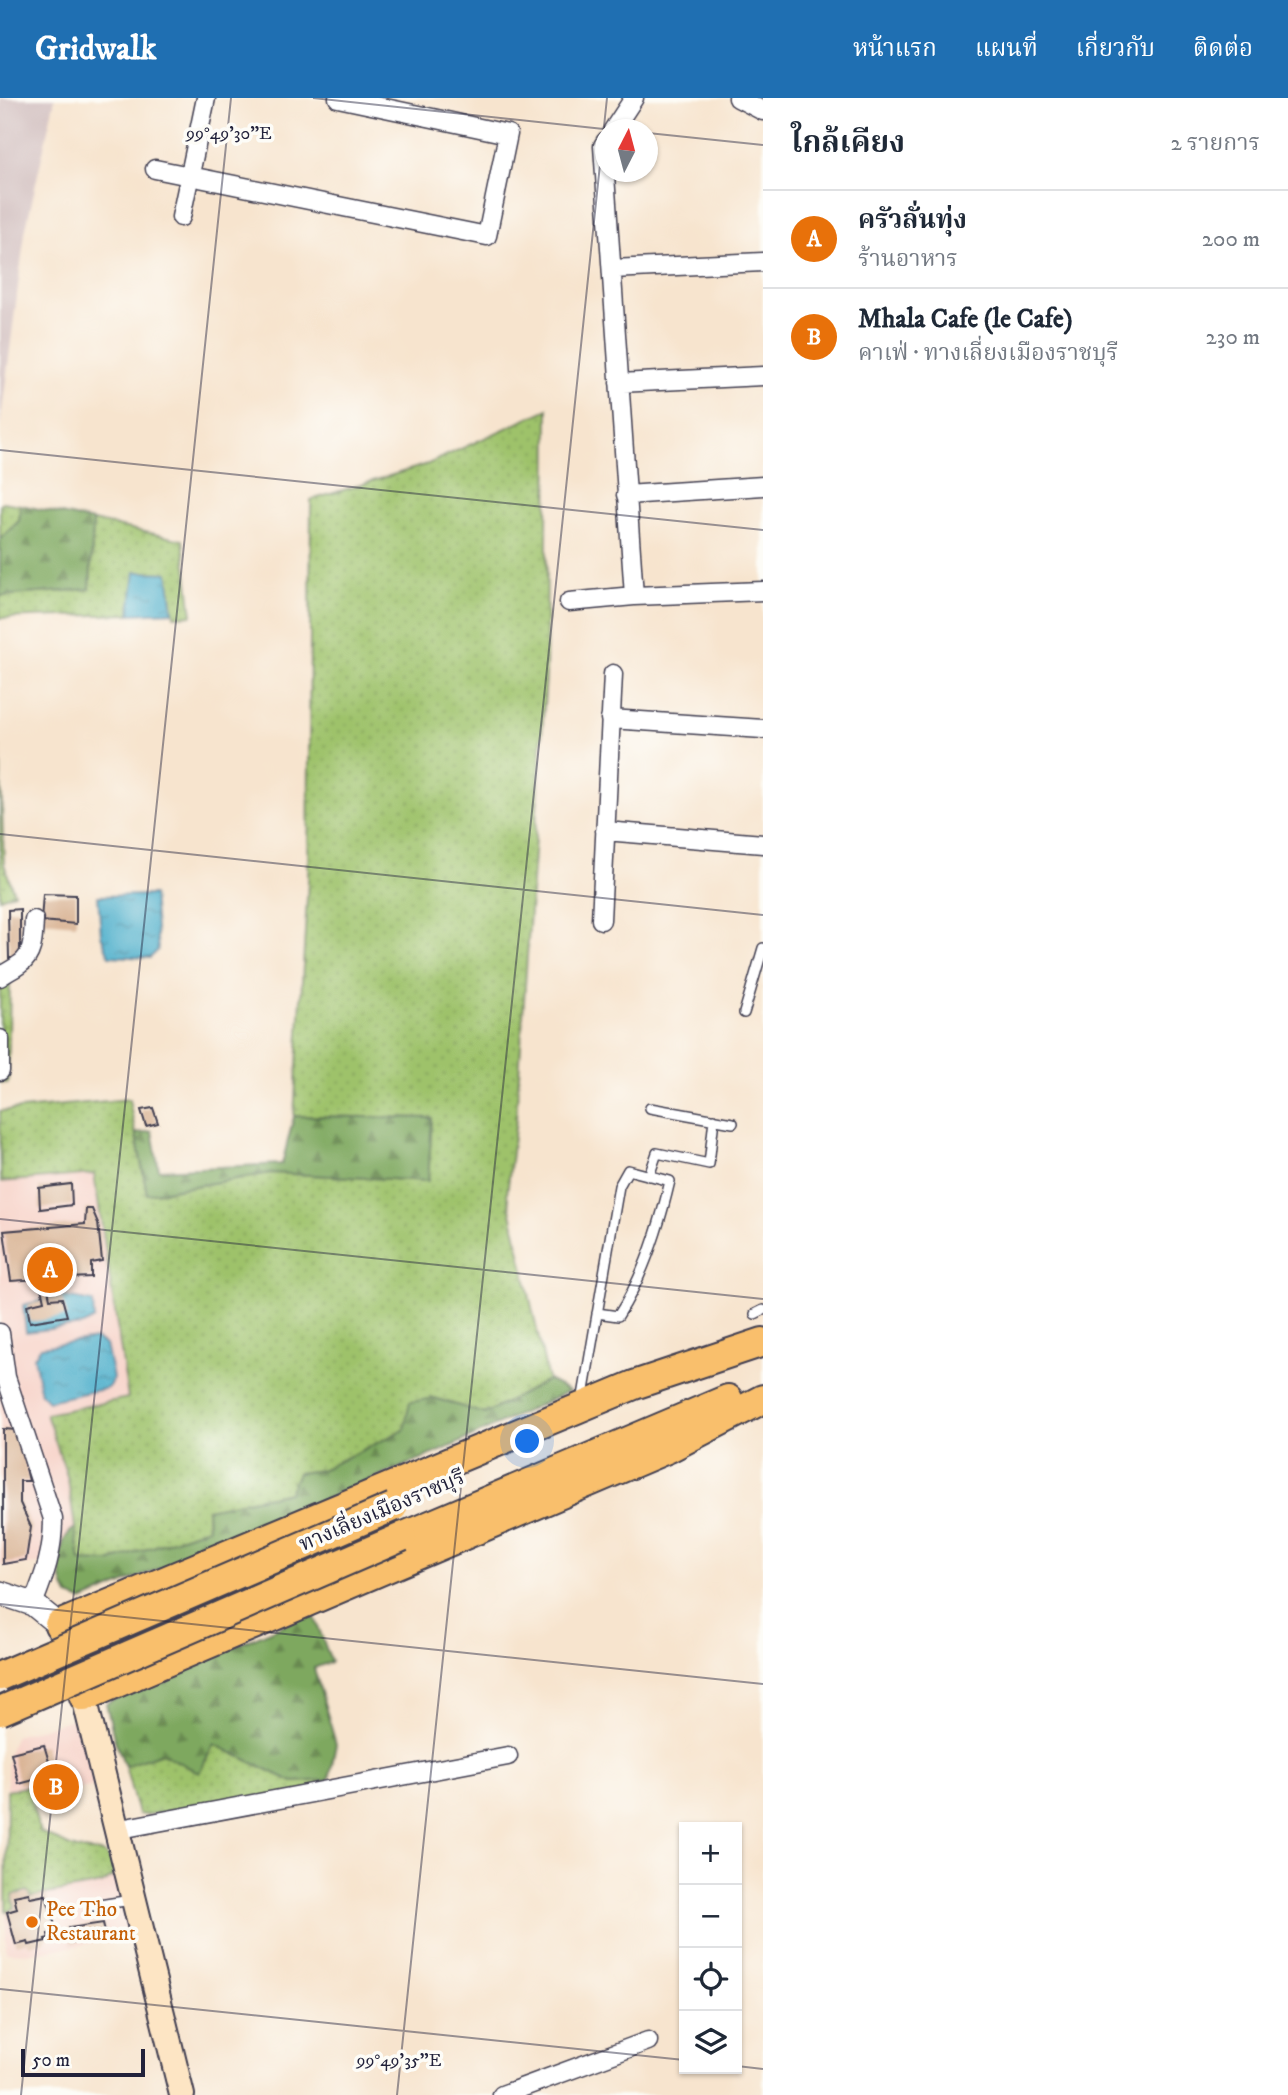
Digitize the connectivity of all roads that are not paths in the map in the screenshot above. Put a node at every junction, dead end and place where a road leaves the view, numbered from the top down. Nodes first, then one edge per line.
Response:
1 (206, 98) edge
2 (338, 98) edge
3 (634, 98) edge
4 (738, 98) edge
5 (763, 111) edge
6 (620, 119) edge
7 (155, 169) dead end
8 (190, 176) junction
9 (606, 182) edge
10 (181, 217) dead end
11 (763, 262) edge
12 (612, 269) junction
13 (763, 376) edge
14 (619, 383) junction
15 (763, 486) edge
16 (626, 495) junction
17 (763, 591) edge
18 (634, 596) junction
19 (569, 602) dead end
20 (613, 674) dead end
21 (610, 719) junction
22 (763, 729) edge
23 (605, 831) junction
24 (763, 844) edge
25 (34, 920) dead end
26 (601, 920) dead end
27 (763, 948) edge
28 (0, 977) edge
29 (744, 1013) dead end
30 (0, 1039) edge
31 (0, 1071) edge
32 (650, 1108) dead end
33 (714, 1119) junction
34 (733, 1123) dead end
35 (649, 1176) junction
36 (597, 1313) junction
37 (0, 1333) edge
38 (763, 1343) edge
39 (763, 1384) edge
40 (763, 1399) edge
41 (581, 1407) junction
42 (0, 1593) edge
43 (33, 1604) junction
44 (59, 1625) junction
45 (0, 1676) edge
46 (84, 1697) junction
47 (0, 1711) edge
48 (508, 1756) dead end
49 (115, 1830) junction
50 (133, 1899) junction
51 (93, 1906) dead end
52 (648, 2041) dead end
53 (182, 2095) edge
54 (502, 2095) edge

1 - 8 street
2 - 8 street
3 - 6 street
4 - 5 street
7 - 8 street
8 - 10 street
9 - 12 street
11 - 12 street
12 - 14 street
13 - 14 street
14 - 16 street
15 - 16 street
16 - 18 street
17 - 18 street
18 - 19 street
20 - 21 street
21 - 22 street
21 - 23 street
23 - 24 street
23 - 26 street
25 - 28 street
27 - 29 lane
30 - 31 street
32 - 33 lane
33 - 34 lane
33 - 35 lane
35 - 36 lane
35 - 36 lane
36 - 41 lane
37 - 43 street
38 - 41 main road
38 - 45 main road, ทางเลี่ยงเมืองราชบุรี, bridge
39 - 47 main road, ทางเลี่ยงเมืองราชบุรี, bridge
40 - 46 main road
41 - 44 main road
42 - 43 street
43 - 44 street
44 - 46 main road
46 - 49 main road
48 - 49 street
49 - 50 main road
50 - 51 lane
50 - 53 main road
52 - 54 street

